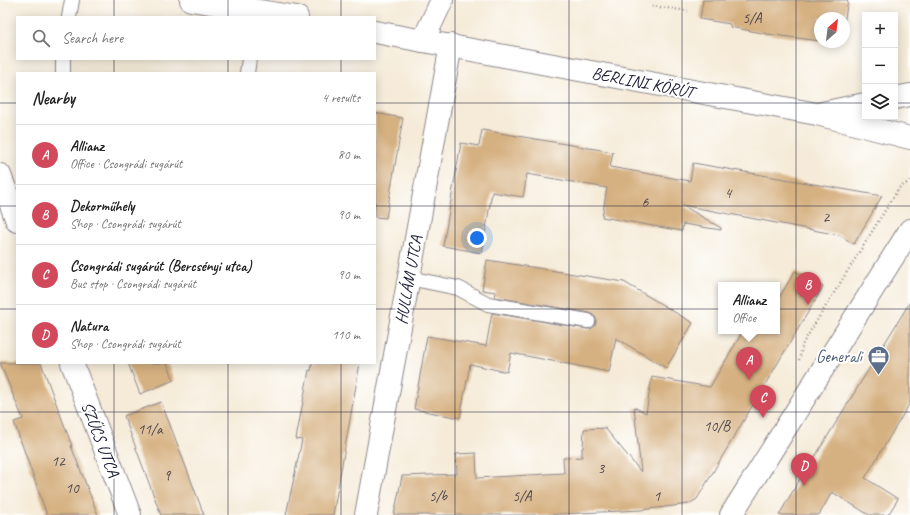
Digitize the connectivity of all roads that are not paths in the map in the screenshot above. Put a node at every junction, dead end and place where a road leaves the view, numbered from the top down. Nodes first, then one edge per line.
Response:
1 (72, 0) edge
2 (191, 0) edge
3 (442, 0) edge
4 (256, 13) edge
5 (69, 16) edge
6 (287, 16) edge
7 (376, 32) edge
8 (424, 40) junction
9 (451, 45) junction
10 (63, 60) edge
11 (249, 60) edge
12 (63, 72) edge
13 (247, 72) edge
14 (910, 95) edge
15 (898, 97) edge
16 (862, 105) edge
17 (817, 114) junction
18 (910, 138) edge
19 (0, 175) edge
20 (10, 215) edge
21 (910, 230) edge
22 (409, 278) junction
23 (588, 322) dead end
24 (72, 364) edge
25 (130, 515) edge
26 (366, 515) edge
27 (731, 515) edge

1 - 5 lane
2 - 4 street
3 - 8 street
4 - 6 street
7 - 8 street, BERLINI KÖRÚT
8 - 9 street, BERLINI KÖRÚT
9 - 17 street, BERLINI KÖRÚT
9 - 22 street, HULLÁM UTCA
10 - 12 lane
11 - 13 lane
14 - 15 street
16 - 17 street
17 - 18 street, BERLINI KÖRÚT
19 - 20 street
21 - 27 street
22 - 23 lane
22 - 26 street, HULLÁM UTCA
24 - 25 street, SZŰCS UTCA

